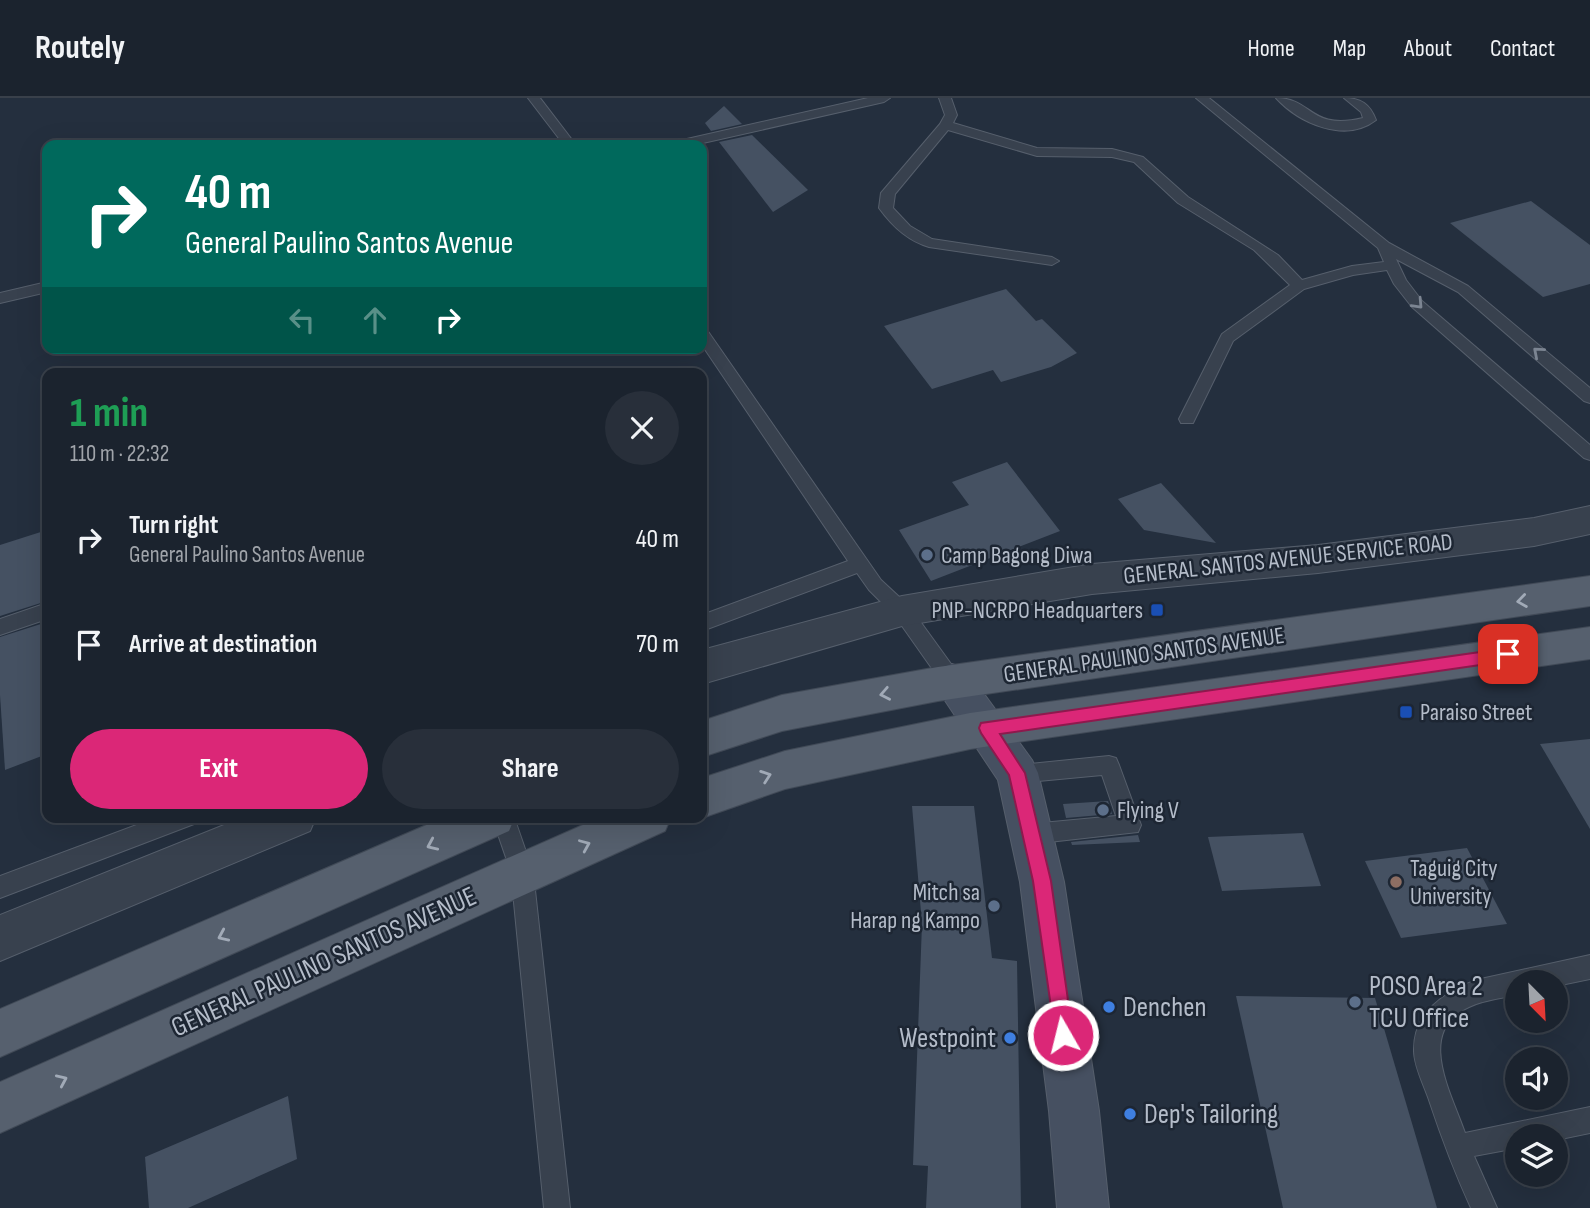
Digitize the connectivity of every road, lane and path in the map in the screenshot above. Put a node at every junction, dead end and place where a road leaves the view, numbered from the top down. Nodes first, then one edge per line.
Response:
1 (534, 98) edge
2 (884, 98) edge
3 (945, 98) edge
4 (1202, 98) edge
5 (1282, 98) edge
6 (1350, 98) edge
7 (946, 125) junction
8 (566, 140) edge
9 (700, 140) edge
10 (1384, 246) junction
11 (1052, 261) dead end
12 (1391, 265) junction
13 (1299, 286) junction
14 (42, 288) edge
15 (0, 298) edge
16 (707, 341) edge
17 (1590, 397) edge
18 (1187, 419) dead end
19 (1590, 454) edge
20 (1590, 520) edge
21 (860, 564) junction
22 (1590, 591) edge
23 (902, 611) junction
24 (42, 613) edge
25 (707, 621) edge
26 (0, 627) edge
27 (1590, 643) edge
28 (707, 666) edge
29 (952, 681) junction
30 (987, 728) junction
31 (707, 737) edge
32 (1017, 773) junction
33 (707, 797) edge
34 (170, 823) edge
35 (280, 823) edge
36 (480, 823) edge
37 (505, 823) edge
38 (636, 823) edge
39 (1031, 834) junction
40 (522, 872) junction
41 (0, 887) edge
42 (0, 938) edge
43 (1590, 967) edge
44 (1568, 972) edge
45 (1505, 986) edge
46 (0, 1033) edge
47 (0, 1108) edge
48 (1590, 1120) edge
49 (1457, 1147) junction
50 (557, 1208) edge
51 (1083, 1208) edge
52 (1484, 1208) edge

1 - 8 lane
2 - 9 lane
3 - 7 lane
4 - 10 lane
5 - 6 lane
7 - 11 lane
7 - 13 lane
10 - 12 lane
17 -> 10 lane
12 - 13 lane
12 -> 19 lane
13 - 18 lane
14 - 15 lane
16 - 21 lane
20 - 23 street, GENERAL SANTOS AVENUE SERVICE ROAD
21 - 23 lane
21 - 25 lane
22 -> 29 main road, GENERAL PAULINO SANTOS AVENUE
23 - 28 street, GENERAL SANTOS AVENUE SERVICE ROAD
23 - 29 lane
24 - 26 lane
27 - 30 main road, GENERAL PAULINO SANTOS AVENUE
29 - 30 street
29 -> 31 main road, GENERAL PAULINO SANTOS AVENUE
30 - 32 street
33 -> 30 main road, GENERAL PAULINO SANTOS AVENUE
32 - 39 street
32 - 39 lane
34 - 41 lane
35 - 42 street
36 -> 46 main road
37 - 40 lane
40 -> 38 main road, GENERAL PAULINO SANTOS AVENUE
39 - 51 street
47 -> 40 main road, GENERAL PAULINO SANTOS AVENUE
40 - 50 lane
43 - 44 lane
45 - 49 lane
48 - 49 lane
49 - 52 lane

